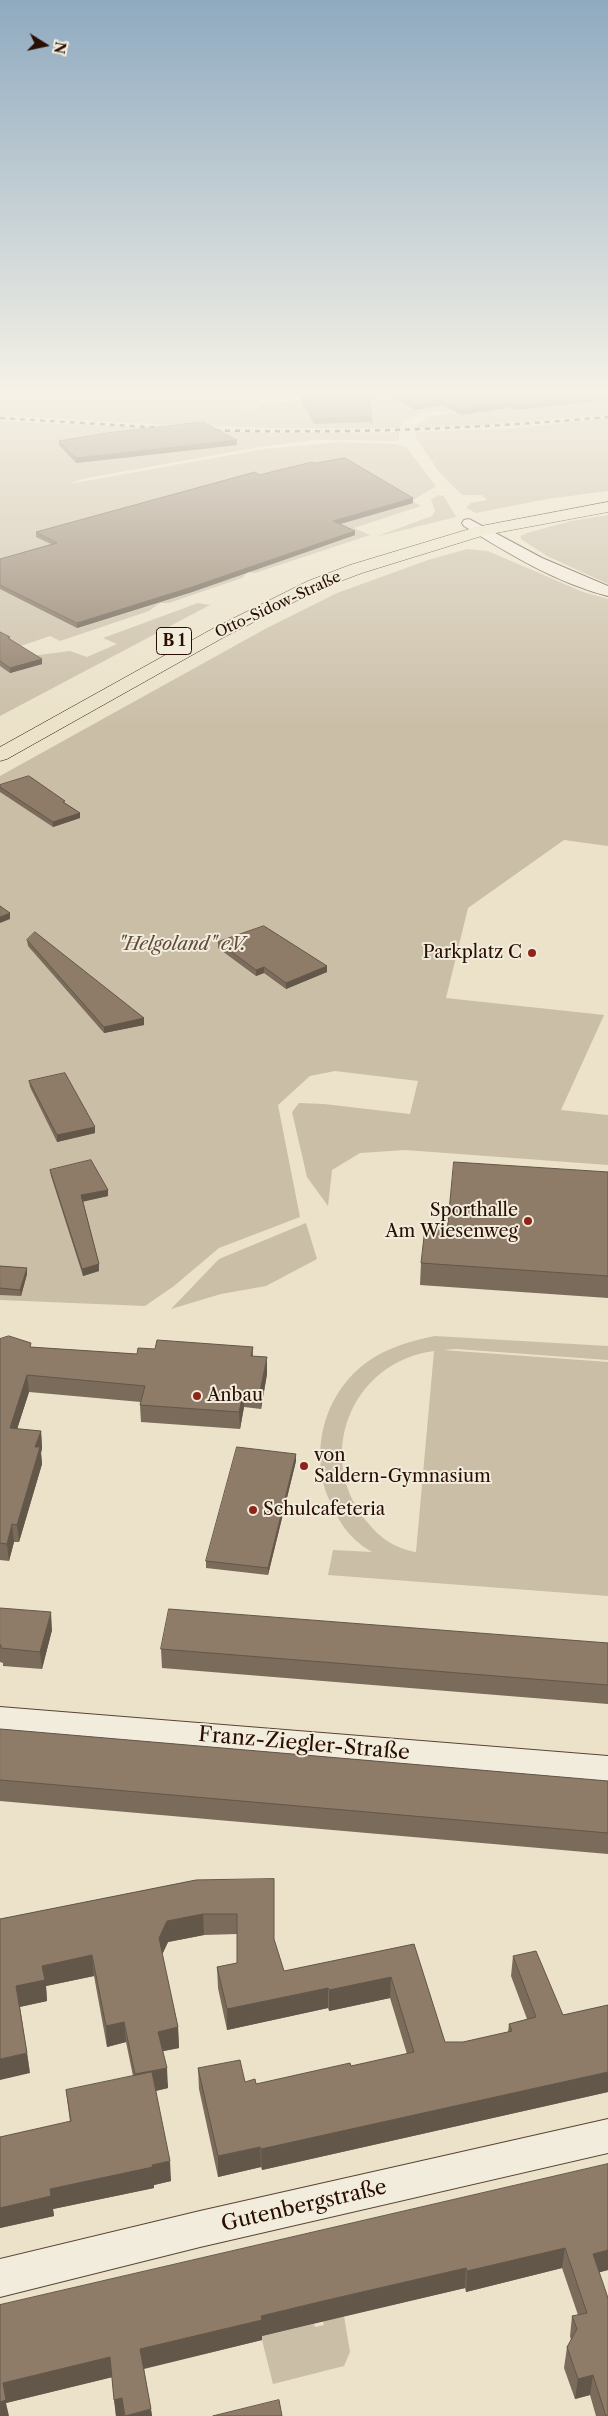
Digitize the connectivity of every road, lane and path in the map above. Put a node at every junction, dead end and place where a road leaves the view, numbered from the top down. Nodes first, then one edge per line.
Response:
1 (591, 502) edge
2 (608, 507) edge
3 (476, 527) junction
4 (608, 591) edge
5 (0, 737) edge
6 (0, 755) edge
7 (0, 1719) edge
8 (608, 1770) edge
9 (608, 2136) edge
10 (0, 2278) edge

1 - 3 main road, Otto-Sidow-Straße / B 1
2 - 3 main road, Otto-Sidow-Straße / B 1
3 - 4 street
3 - 5 main road, Otto-Sidow-Straße / B 1
3 - 6 main road, Otto-Sidow-Straße / B 1
7 - 8 street, Franz-Ziegler-Straße
9 - 10 street, Gutenbergstraße

